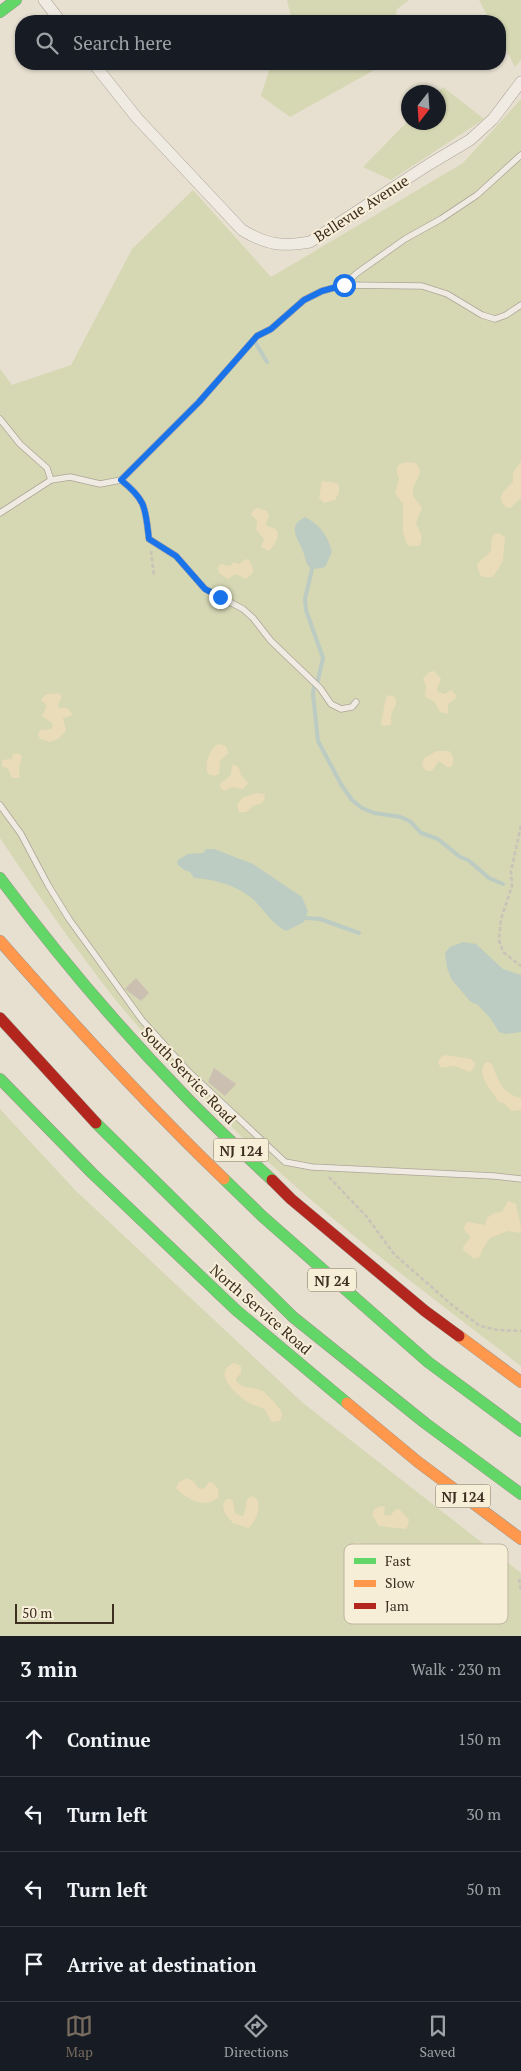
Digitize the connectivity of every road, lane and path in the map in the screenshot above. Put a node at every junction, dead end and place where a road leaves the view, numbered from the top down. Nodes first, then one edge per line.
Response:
1 (16, 0) edge
2 (44, 0) edge
3 (0, 12) edge
4 (55, 15) edge
5 (99, 70) edge
6 (521, 82) edge
7 (521, 155) edge
8 (344, 285) junction
9 (521, 305) edge
10 (0, 419) edge
11 (51, 480) junction
12 (121, 480) junction
13 (0, 513) edge
14 (150, 540) junction
15 (154, 576) dead end
16 (356, 702) dead end
17 (0, 805) edge
18 (521, 826) edge
19 (0, 878) edge
20 (0, 928) edge
21 (3, 944) edge
22 (521, 966) edge
23 (0, 1018) edge
24 (29, 1067) dead end
25 (0, 1079) edge
26 (321, 1168) junction
27 (521, 1179) edge
28 (154, 1182) junction
29 (521, 1331) edge
30 (521, 1382) edge
31 (520, 1430) edge
32 (519, 1494) edge
33 (521, 1540) edge
34 (519, 1579) dead end
35 (521, 1590) edge

1 - 3 main road
2 - 4 street
5 - 6 street, Bellevue Avenue
7 - 8 lane
8 - 9 lane
8 - 12 lane
10 - 11 lane
11 - 12 lane
11 - 13 lane
12 - 14 lane
14 - 15 path
14 - 16 lane
17 - 26 lane
18 - 22 path
19 - 30 main road, South Service Road / NJ 124
20 - 21 main road
21 - 31 main road, NJ 24
23 - 28 main road
24 - 28 main road
25 - 33 main road, North Service Road / NJ 124
26 - 27 lane
26 - 29 path
28 - 32 main road
34 - 35 path

